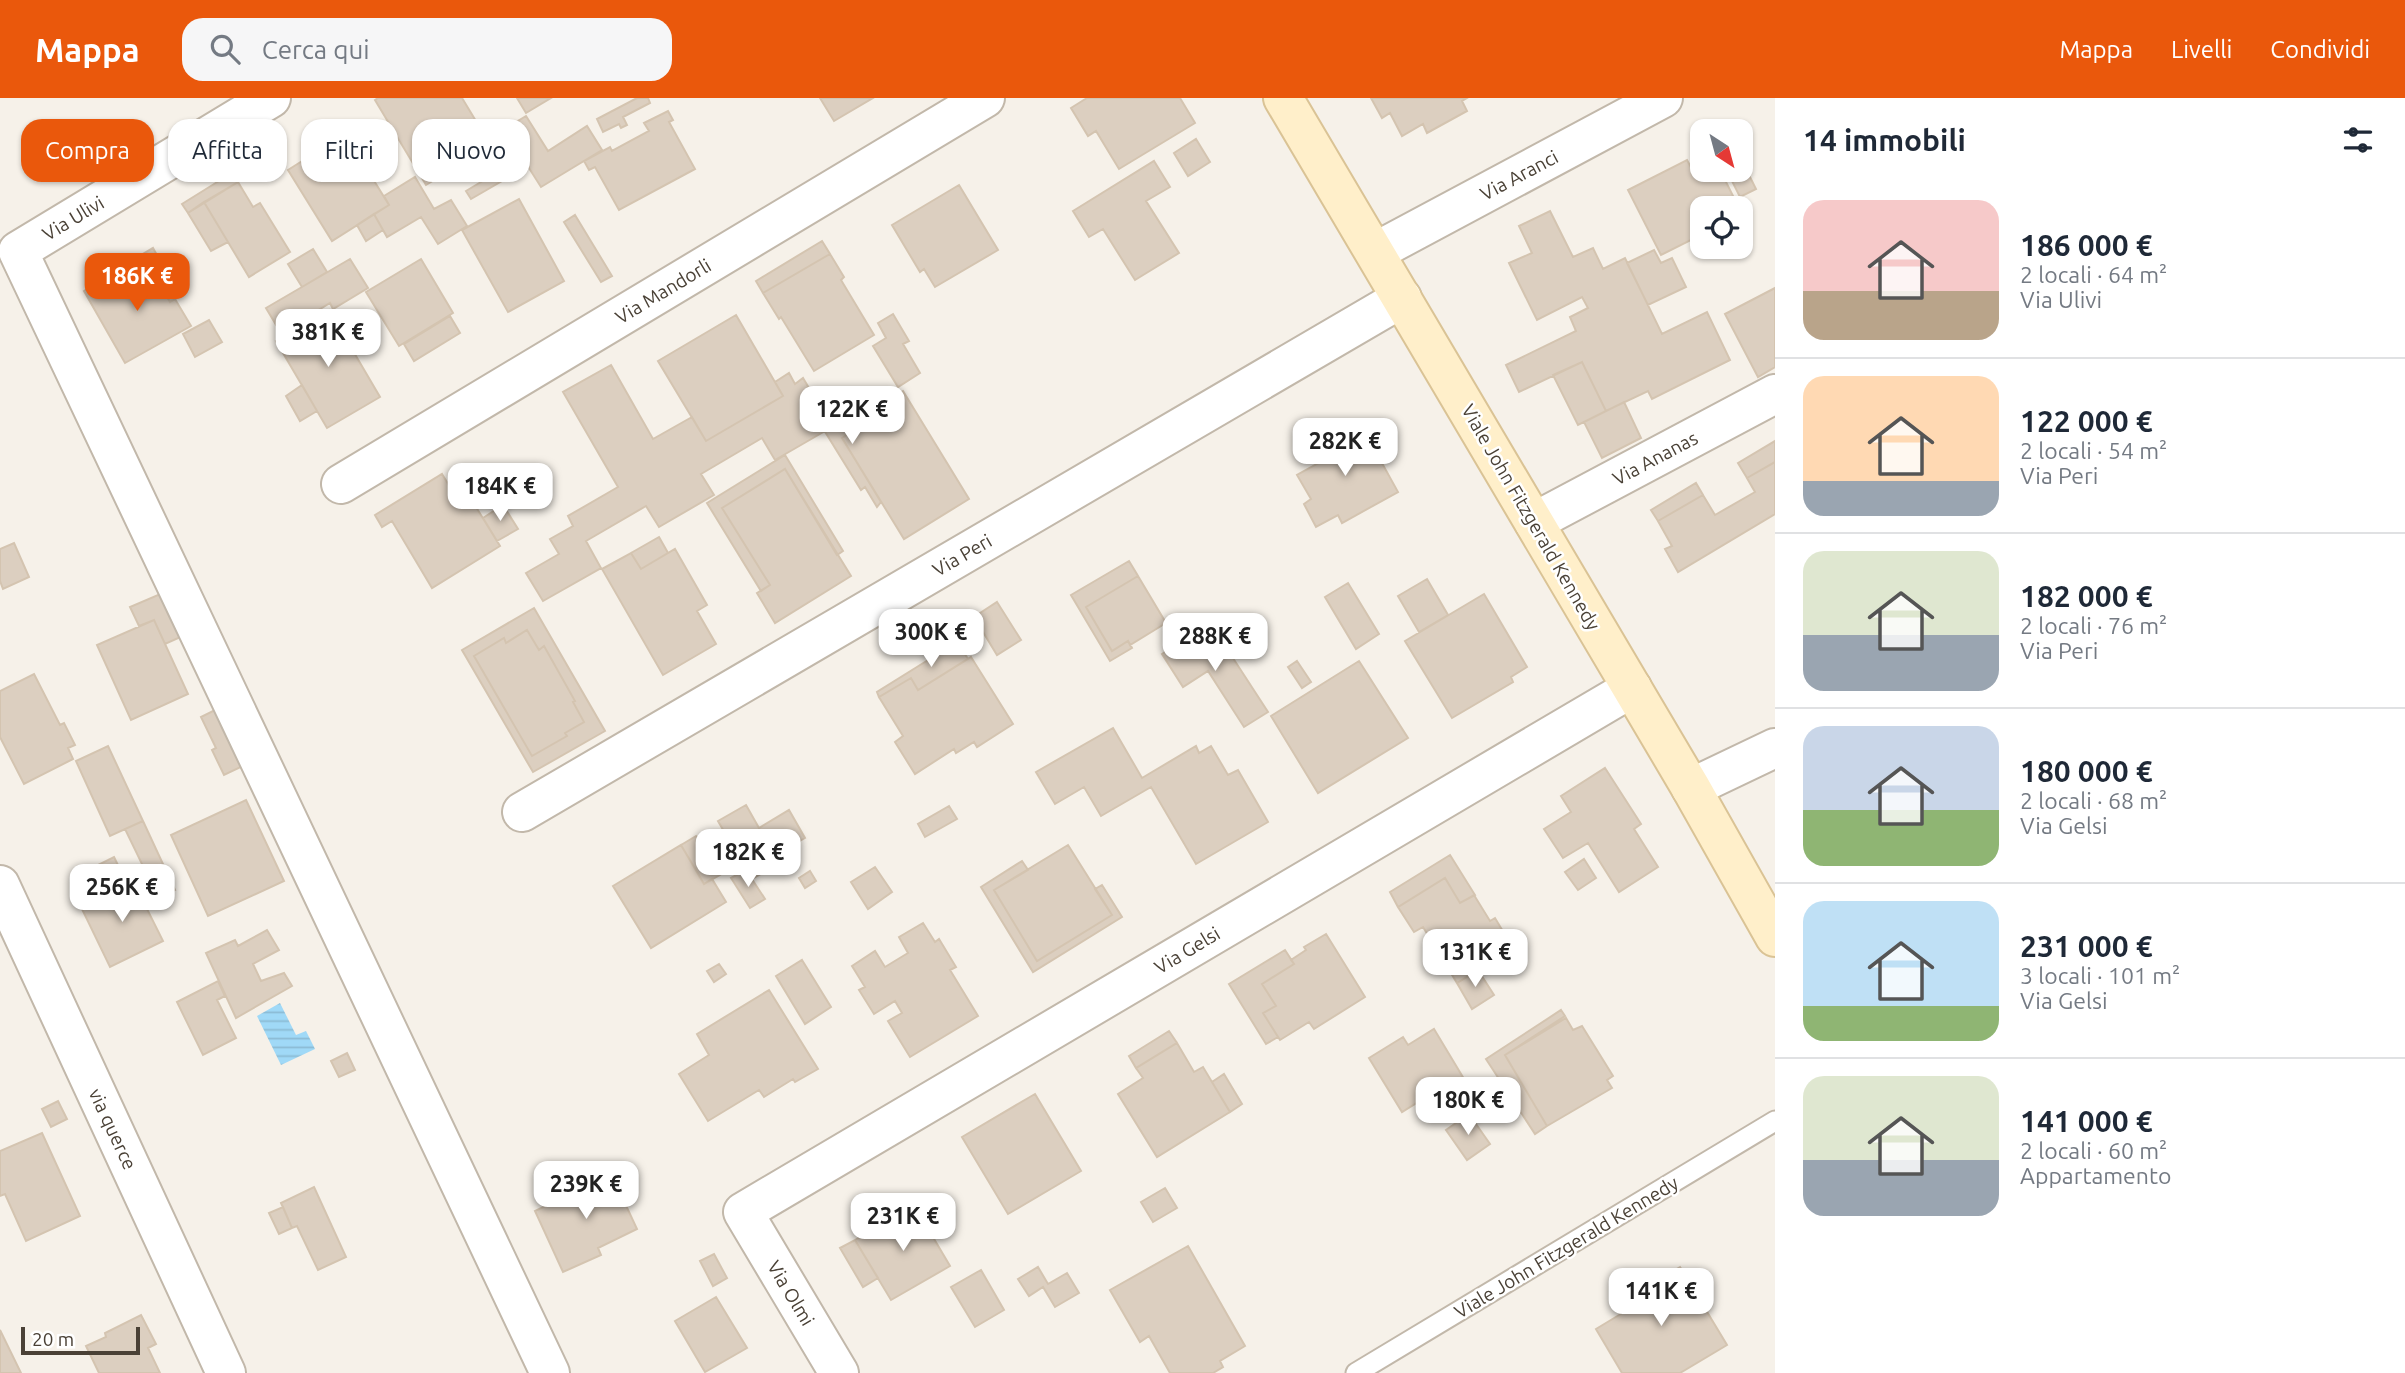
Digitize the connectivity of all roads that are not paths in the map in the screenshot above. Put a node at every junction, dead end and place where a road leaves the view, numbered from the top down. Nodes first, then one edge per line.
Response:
1 (271, 98) edge
2 (985, 98) edge
3 (1283, 98) edge
4 (1663, 98) edge
5 (1375, 252) junction
6 (1402, 298) junction
7 (1775, 394) edge
8 (341, 484) dead end
9 (1534, 522) junction
10 (1632, 688) junction
11 (1775, 748) edge
12 (1691, 788) junction
13 (522, 812) dead end
14 (0, 885) edge
15 (1775, 937) edge
16 (1775, 1121) edge
17 (743, 1212) joint
18 (226, 1373) edge
19 (550, 1373) edge
20 (839, 1373) edge
21 (1356, 1373) edge

1 - 19 street, Via Ulivi
2 - 8 street, Via Mandorli
3 - 5 street, Viale John Fitzgerald Kennedy
4 - 5 street, Via Aranci
5 - 6 street, Viale John Fitzgerald Kennedy
6 - 9 street, Viale John Fitzgerald Kennedy
6 - 13 street, Via Peri
7 - 9 street, Via Ananas
9 - 10 street, Viale John Fitzgerald Kennedy
10 - 12 street, Viale John Fitzgerald Kennedy
10 - 17 street, Via Gelsi
11 - 12 street
12 - 15 street, Viale John Fitzgerald Kennedy
14 - 18 street, via querce
16 - 21 lane, Viale John Fitzgerald Kennedy
17 - 20 street, Via Olmi

